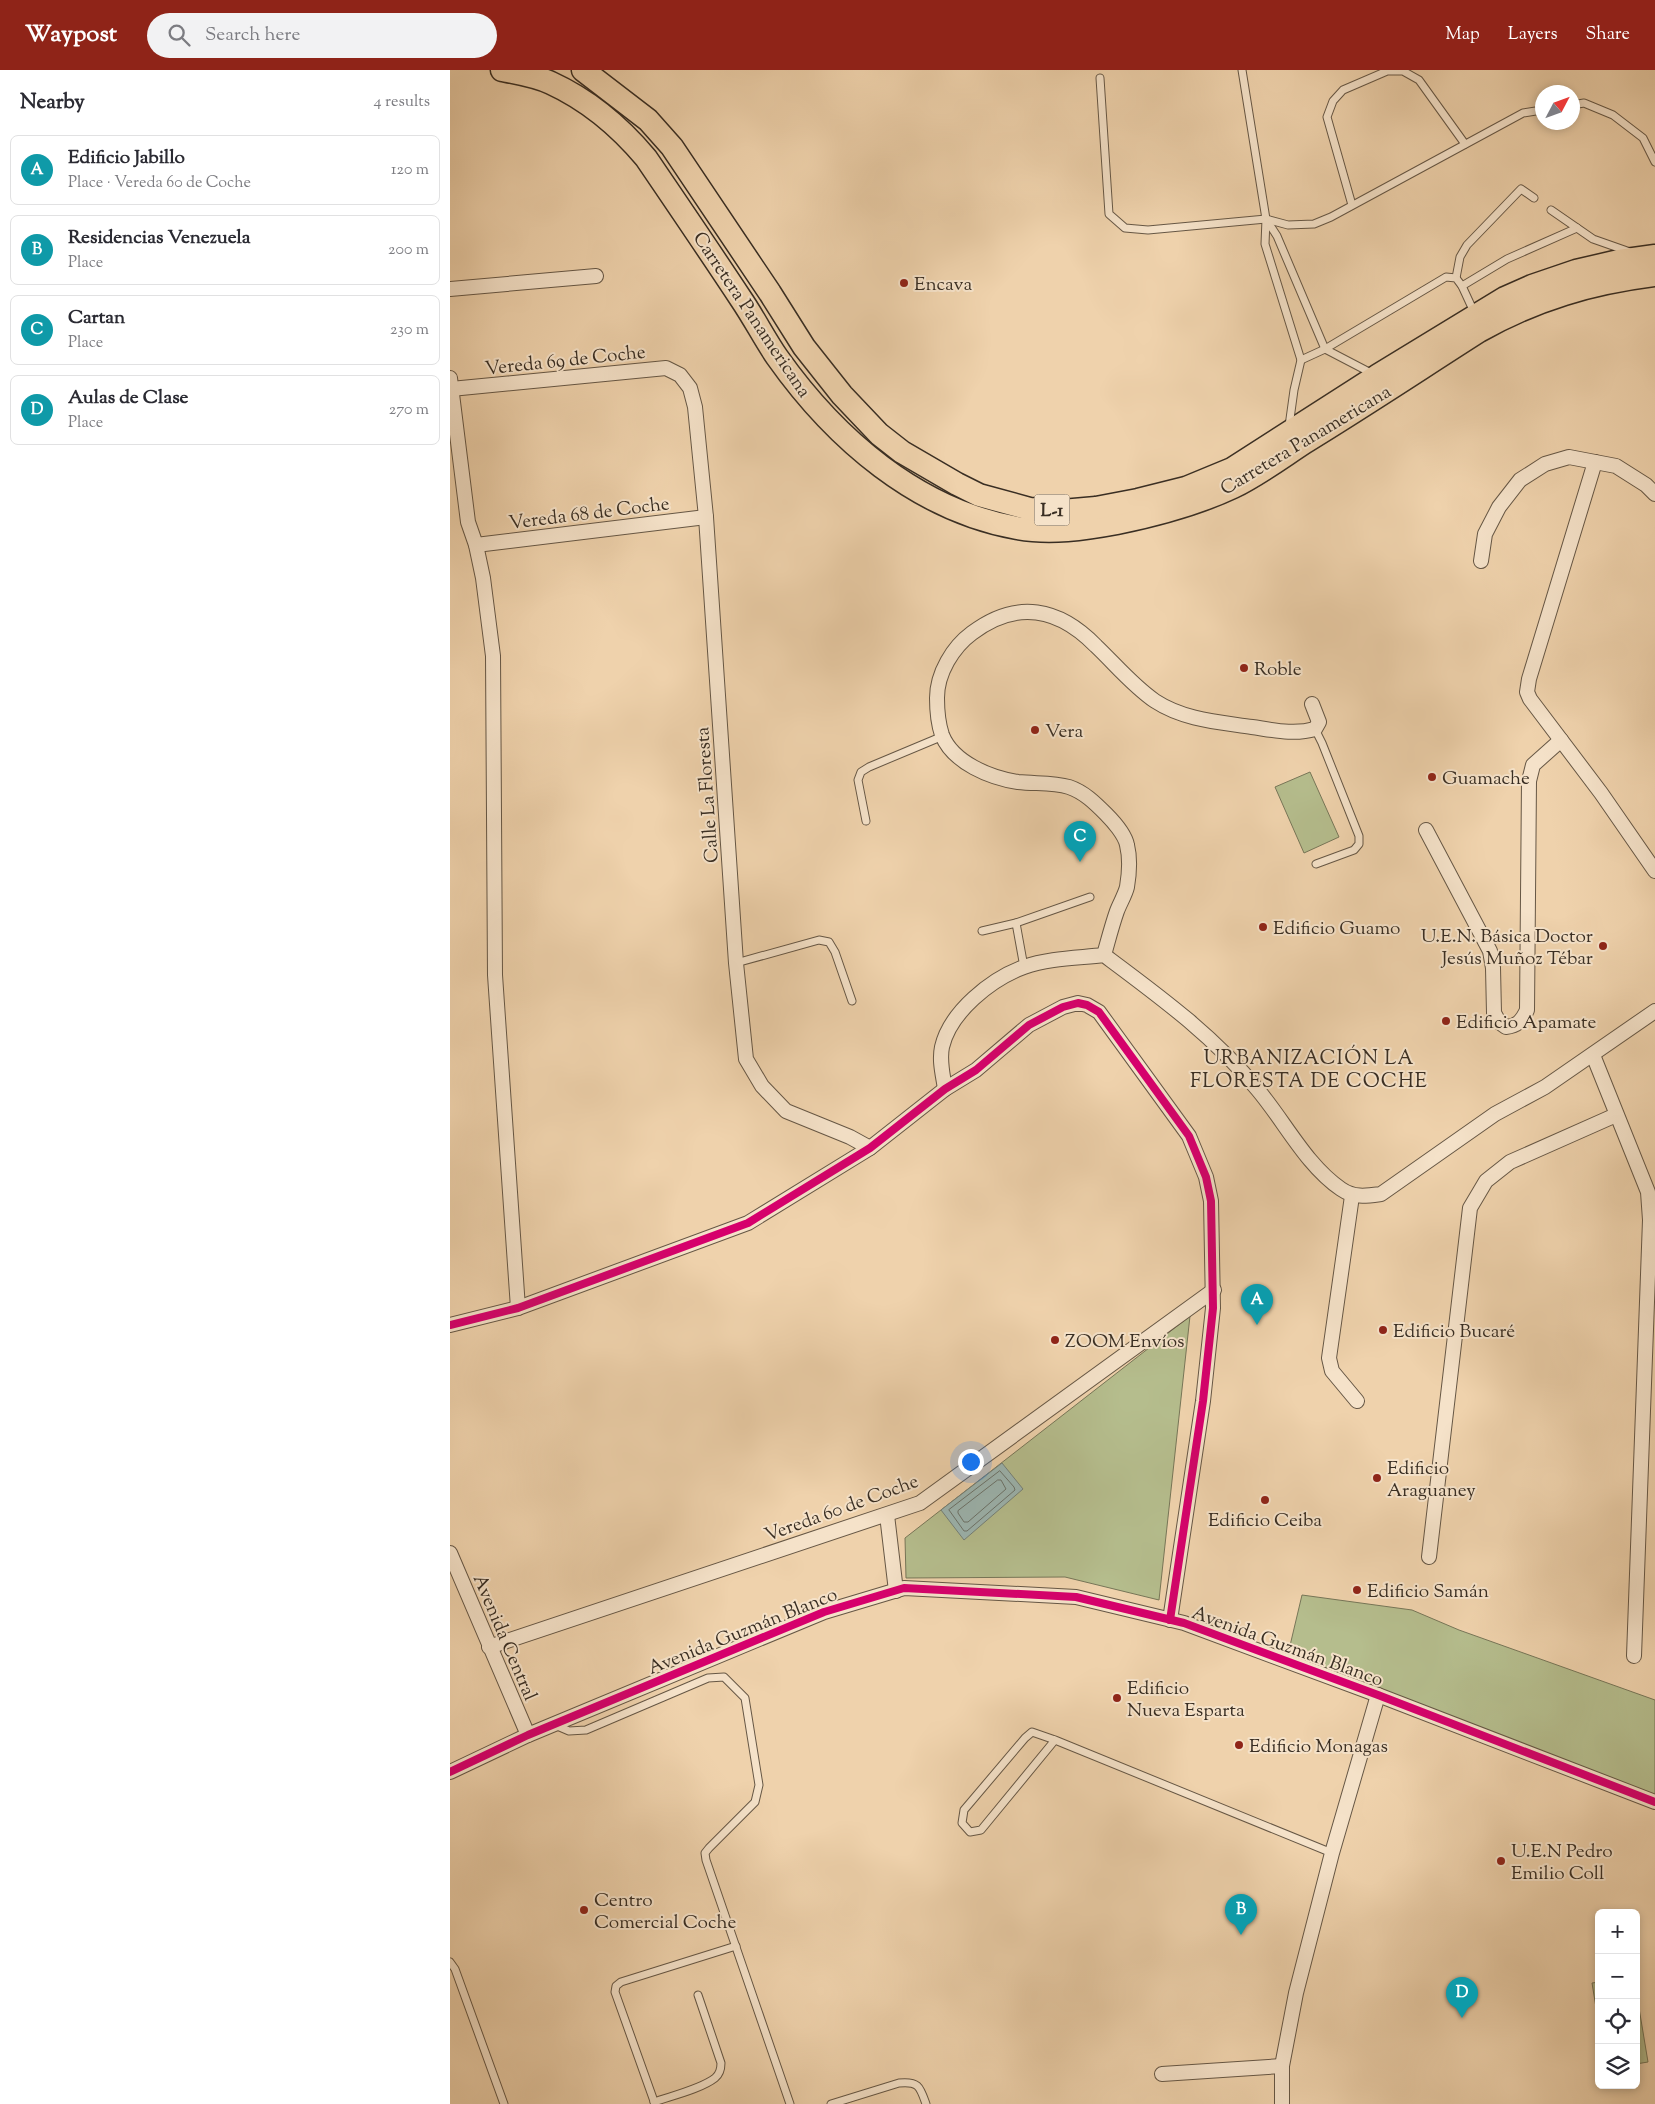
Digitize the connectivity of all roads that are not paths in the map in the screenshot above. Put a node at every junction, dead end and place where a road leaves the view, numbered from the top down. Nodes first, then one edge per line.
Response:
1 (502, 70) edge
2 (582, 70) edge
3 (1242, 70) edge
4 (602, 78) edge
5 (1100, 78) dead end
6 (1580, 104) edge
7 (1535, 111) edge
8 (1465, 144) junction
9 (1655, 162) edge
10 (1534, 198) dead end
11 (1352, 205) junction
12 (1552, 210) dead end
13 (1266, 219) junction
14 (1577, 228) junction
15 (1651, 263) edge
16 (596, 276) dead end
17 (1456, 278) junction
18 (1462, 286) junction
19 (450, 289) edge
20 (1475, 315) junction
21 (1325, 349) junction
22 (1301, 360) junction
23 (680, 375) joint
24 (1377, 376) junction
25 (450, 384) edge
26 (1288, 434) junction
27 (1595, 462) junction
28 (1655, 494) edge
29 (706, 517) junction
30 (476, 545) junction
31 (1481, 561) dead end
32 (1312, 704) dead end
33 (1315, 729) junction
34 (943, 736) junction
35 (1561, 740) junction
36 (866, 821) dead end
37 (1426, 830) dead end
38 (1316, 864) dead end
39 (1655, 871) edge
40 (1090, 897) dead end
41 (1016, 923) junction
42 (982, 931) dead end
43 (1104, 955) junction
44 (736, 963) junction
45 (1024, 967) junction
46 (852, 1001) dead end
47 (1655, 1011) edge
48 (1593, 1055) junction
49 (945, 1089) junction
50 (1616, 1115) junction
51 (870, 1148) junction
52 (1352, 1196) junction
53 (1652, 1242) edge
54 (1214, 1290) junction
55 (518, 1308) junction
56 (450, 1325) edge
57 (1357, 1401) dead end
58 (886, 1515) junction
59 (450, 1553) edge
60 (1429, 1557) dead end
61 (896, 1591) junction
62 (1170, 1620) junction
63 (489, 1647) junction
64 (1634, 1656) dead end
65 (1378, 1695) junction
66 (554, 1725) junction
67 (528, 1736) junction
68 (1055, 1740) junction
69 (450, 1772) edge
70 (1655, 1802) edge
71 (1332, 1853) junction
72 (736, 1946) junction
73 (450, 1962) edge
74 (698, 1995) dead end
75 (1282, 2066) junction
76 (1162, 2074) dead end
77 (655, 2103) edge
78 (504, 2104) edge
79 (790, 2104) edge
80 (831, 2104) edge
81 (926, 2104) edge
82 (1282, 2104) edge

1 - 15 main road, Carretera Panamericana / L-1
2 - 4 main road, Carretera Panamericana / L-1
3 - 13 lane
4 - 26 main road, Carretera Panamericana / L-1
5 - 13 lane
6 - 9 lane
7 - 8 lane
8 - 11 lane
8 - 11 lane
10 - 17 lane
11 - 13 lane
12 - 14 lane
13 - 21 lane
13 - 22 lane
14 - 15 lane
14 - 18 lane
15 - 20 main road, Carretera Panamericana / L-1
16 - 19 street
17 - 18 lane
17 - 21 lane
18 - 20 lane
20 - 24 main road, Carretera Panamericana / L-1
21 - 22 lane
21 - 24 lane
22 - 26 lane
23 - 25 street, Vereda 69 de Coche
23 - 29 street, Calle La Floresta
24 - 26 main road, Carretera Panamericana / L-1
25 - 30 street
27 - 28 street
27 - 31 street
27 - 35 street
29 - 30 street, Vereda 68 de Coche
29 - 44 street, Calle La Floresta
30 - 55 street
32 - 33 street
33 - 34 street
33 - 38 lane
34 - 36 lane
34 - 43 street
35 - 37 street
35 - 39 street
40 - 41 lane
41 - 42 lane
41 - 45 lane
43 - 45 street
43 - 52 street
44 - 46 lane
44 - 51 street, Calle La Floresta
45 - 49 street
47 - 48 street
48 - 50 street
48 - 52 street
49 - 51 street
49 - 54 street
50 - 53 street
50 - 60 street
51 - 55 street
52 - 57 street
53 - 64 street
54 - 58 street, Vereda 60 de Coche
54 - 62 street
55 - 56 street
58 - 61 street
58 - 63 street, Vereda 60 de Coche
59 - 63 street, Avenida Central
61 - 62 street, Avenida Guzmán Blanco
61 - 66 street, Avenida Guzmán Blanco
62 - 65 street, Avenida Guzmán Blanco
63 - 67 street, Avenida Central
65 - 70 street, Avenida Guzmán Blanco
65 - 71 street
66 - 67 street, Avenida Guzmán Blanco
66 - 72 lane
67 - 69 street, Avenida Guzmán Blanco
68 - 68 lane
68 - 71 lane
71 - 75 street
72 - 77 lane
72 - 79 lane
73 - 78 lane
74 - 77 lane
75 - 76 street
75 - 82 street
80 - 81 lane

